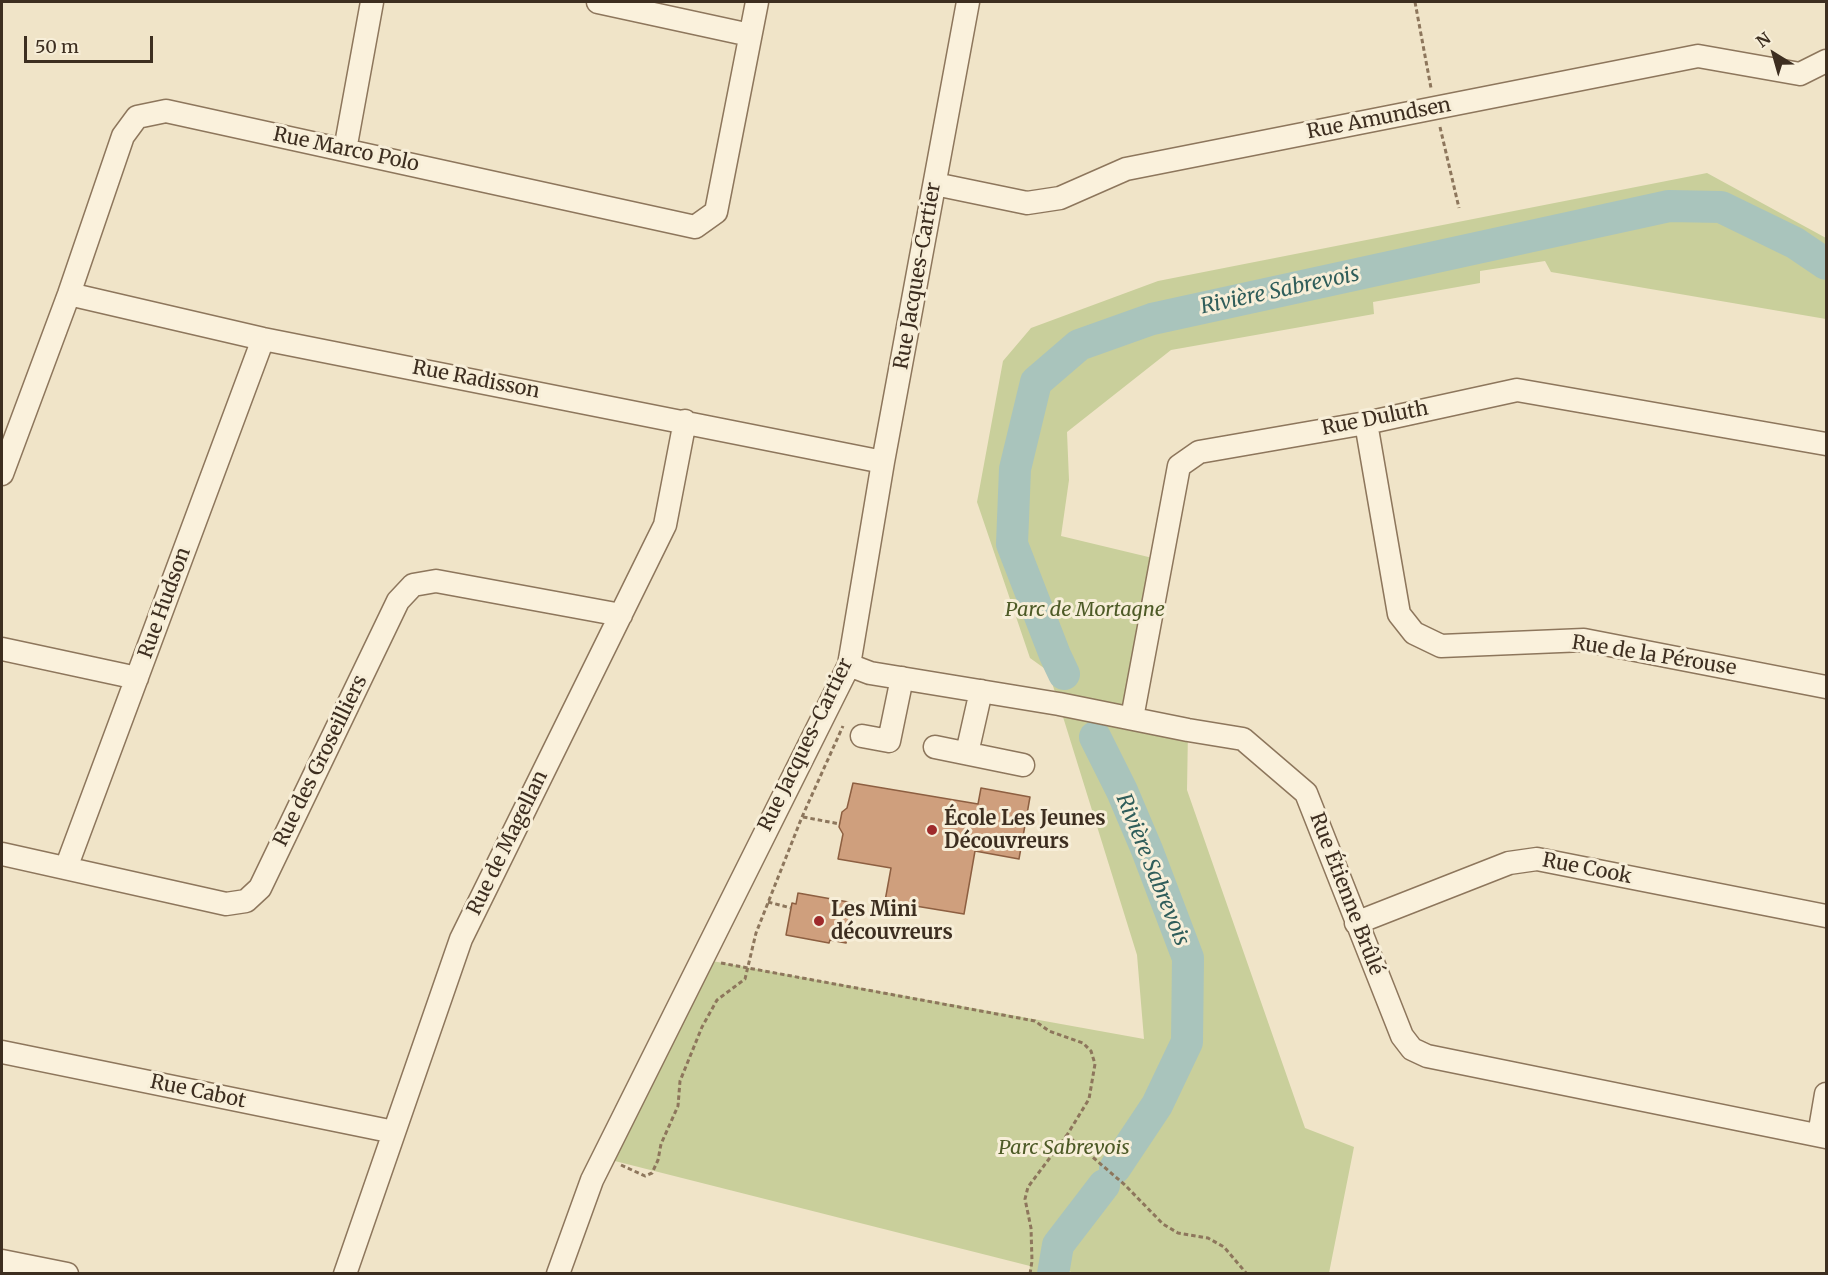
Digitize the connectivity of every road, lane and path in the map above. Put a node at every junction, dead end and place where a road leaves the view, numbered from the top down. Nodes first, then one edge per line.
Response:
1 (372, 2) edge
2 (598, 2) edge
3 (757, 2) edge
4 (968, 2) edge
5 (1415, 2) edge
6 (750, 35) junction
7 (1827, 61) edge
8 (1435, 108) junction
9 (345, 150) junction
10 (935, 184) junction
11 (1459, 208) dead end
12 (69, 294) junction
13 (263, 339) junction
14 (685, 421) junction
15 (1366, 423) junction
16 (1827, 444) edge
17 (883, 462) junction
18 (2, 474) edge
19 (621, 615) junction
20 (2, 649) edge
21 (849, 665) junction
22 (137, 678) junction
23 (902, 678) junction
24 (1827, 687) edge
25 (981, 691) junction
26 (1132, 718) junction
27 (853, 730) joint
28 (935, 747) dead end
29 (967, 753) junction
30 (1023, 765) dead end
31 (802, 817) junction
32 (840, 824) dead end
33 (2, 854) edge
34 (66, 868) junction
35 (768, 902) junction
36 (791, 908) dead end
37 (1827, 916) edge
38 (1356, 923) junction
39 (701, 959) junction
40 (748, 969) junction
41 (2, 1052) edge
42 (1827, 1095) edge
43 (394, 1132) junction
44 (1067, 1135) junction
45 (1823, 1136) edge
46 (603, 1158) junction
47 (2, 1261) edge
48 (67, 1274) edge
49 (345, 1274) edge
50 (558, 1274) edge
51 (1030, 1274) edge
52 (1247, 1274) edge

1 - 9 street
2 - 6 street
3 - 6 street, Rue Marco Polo
4 - 10 street, Rue Jacques-Cartier
5 - 8 path
6 - 9 street, Rue Marco Polo
7 - 8 street, Rue Amundsen
8 - 10 street, Rue Amundsen
8 - 11 path
9 - 12 street, Rue Marco Polo
10 - 17 street, Rue Jacques-Cartier
12 - 13 street, Rue Radisson
12 - 18 street, Rue Marco Polo
13 - 14 street, Rue Radisson
13 - 22 street, Rue Hudson
14 - 17 street, Rue Radisson
14 - 19 street, Rue de Magellan
15 - 16 street, Rue Duluth
15 - 24 street, Rue de la Pérouse
15 - 26 street, Rue Duluth
17 - 21 street, Rue Jacques-Cartier
19 - 34 street, Rue des Groseilliers
19 - 43 street, Rue de Magellan
20 - 22 street
21 - 23 street, Rue Étienne Brûlé
21 - 39 street, Rue Jacques-Cartier
22 - 34 street, Rue Hudson
23 - 25 street, Rue Étienne Brûlé
23 - 27 street
25 - 26 street, Rue Étienne Brûlé
25 - 29 street
26 - 38 street, Rue Étienne Brûlé
27 - 31 path
28 - 29 street
29 - 30 street
31 - 32 path
31 - 35 path
33 - 34 street, Rue des Groseilliers
35 - 36 path
35 - 40 path
37 - 38 street, Rue Cook
38 - 45 street, Rue Étienne Brûlé
39 - 40 path
39 - 46 street, Rue Jacques-Cartier
40 - 44 path
40 - 46 path
41 - 43 street, Rue Cabot
42 - 45 street
43 - 49 street, Rue de Magellan
44 - 51 path
44 - 52 path
46 - 50 street, Rue Jacques-Cartier
47 - 48 street

